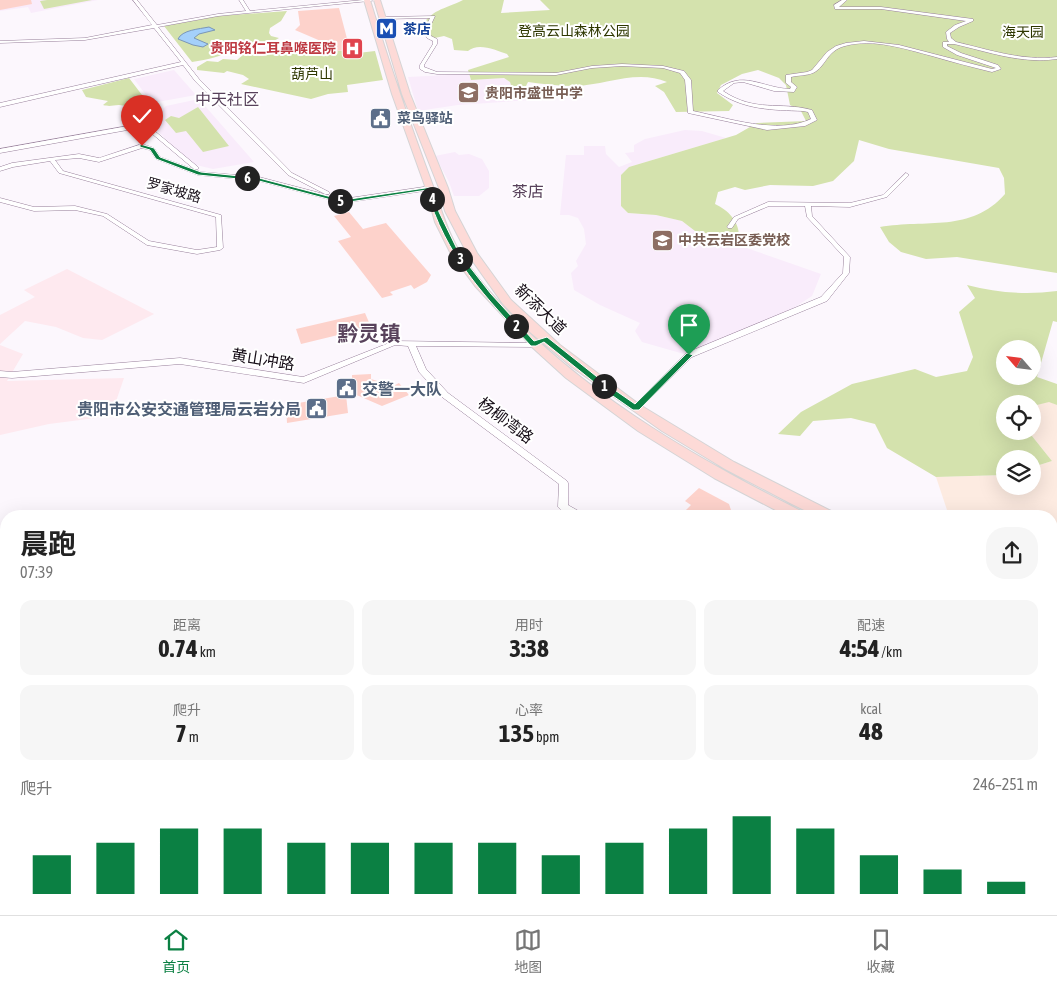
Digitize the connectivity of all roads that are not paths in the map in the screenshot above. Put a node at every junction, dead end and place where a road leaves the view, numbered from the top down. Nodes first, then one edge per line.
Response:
1 (134, 0) edge
2 (241, 0) edge
3 (372, 0) edge
4 (845, 0) edge
5 (249, 12) junction
6 (382, 18) junction
7 (155, 26) junction
8 (0, 42) edge
9 (954, 42) junction
10 (1057, 58) edge
11 (184, 64) junction
12 (0, 105) edge
13 (0, 151) edge
14 (50, 159) junction
15 (0, 169) edge
16 (207, 174) junction
17 (906, 175) dead end
18 (430, 188) junction
19 (0, 200) edge
20 (343, 201) junction
21 (808, 205) junction
22 (730, 226) dead end
23 (544, 339) junction
24 (411, 343) junction
25 (533, 344) junction
26 (0, 374) edge
27 (636, 408) junction
28 (568, 510) edge
29 (782, 510) edge
30 (815, 510) edge

1 - 7 street
2 - 5 street
3 - 5 street
3 - 6 main road, 新添大道
3 - 18 main road, 新添大道
4 - 9 street
5 - 7 street
6 - 9 street
6 - 23 main road, 新添大道
7 - 8 street
7 - 11 street
9 - 10 street
11 - 12 street
11 - 20 street
13 - 16 street
14 - 15 street
14 - 16 street, 罗家坡路
14 - 19 street, 罗家坡路
16 - 20 street, 罗家坡路
17 - 21 street
18 - 20 street, 罗家坡路
18 - 25 main road, 新添大道
21 - 22 street
21 - 27 street
23 - 25 street, 黄山冲路
23 - 27 main road, 新添大道
24 - 25 street, 黄山冲路
24 - 26 street, 黄山冲路
24 - 28 street, 杨柳湾路
25 - 29 main road, 新添大道
27 - 30 main road, 新添大道

